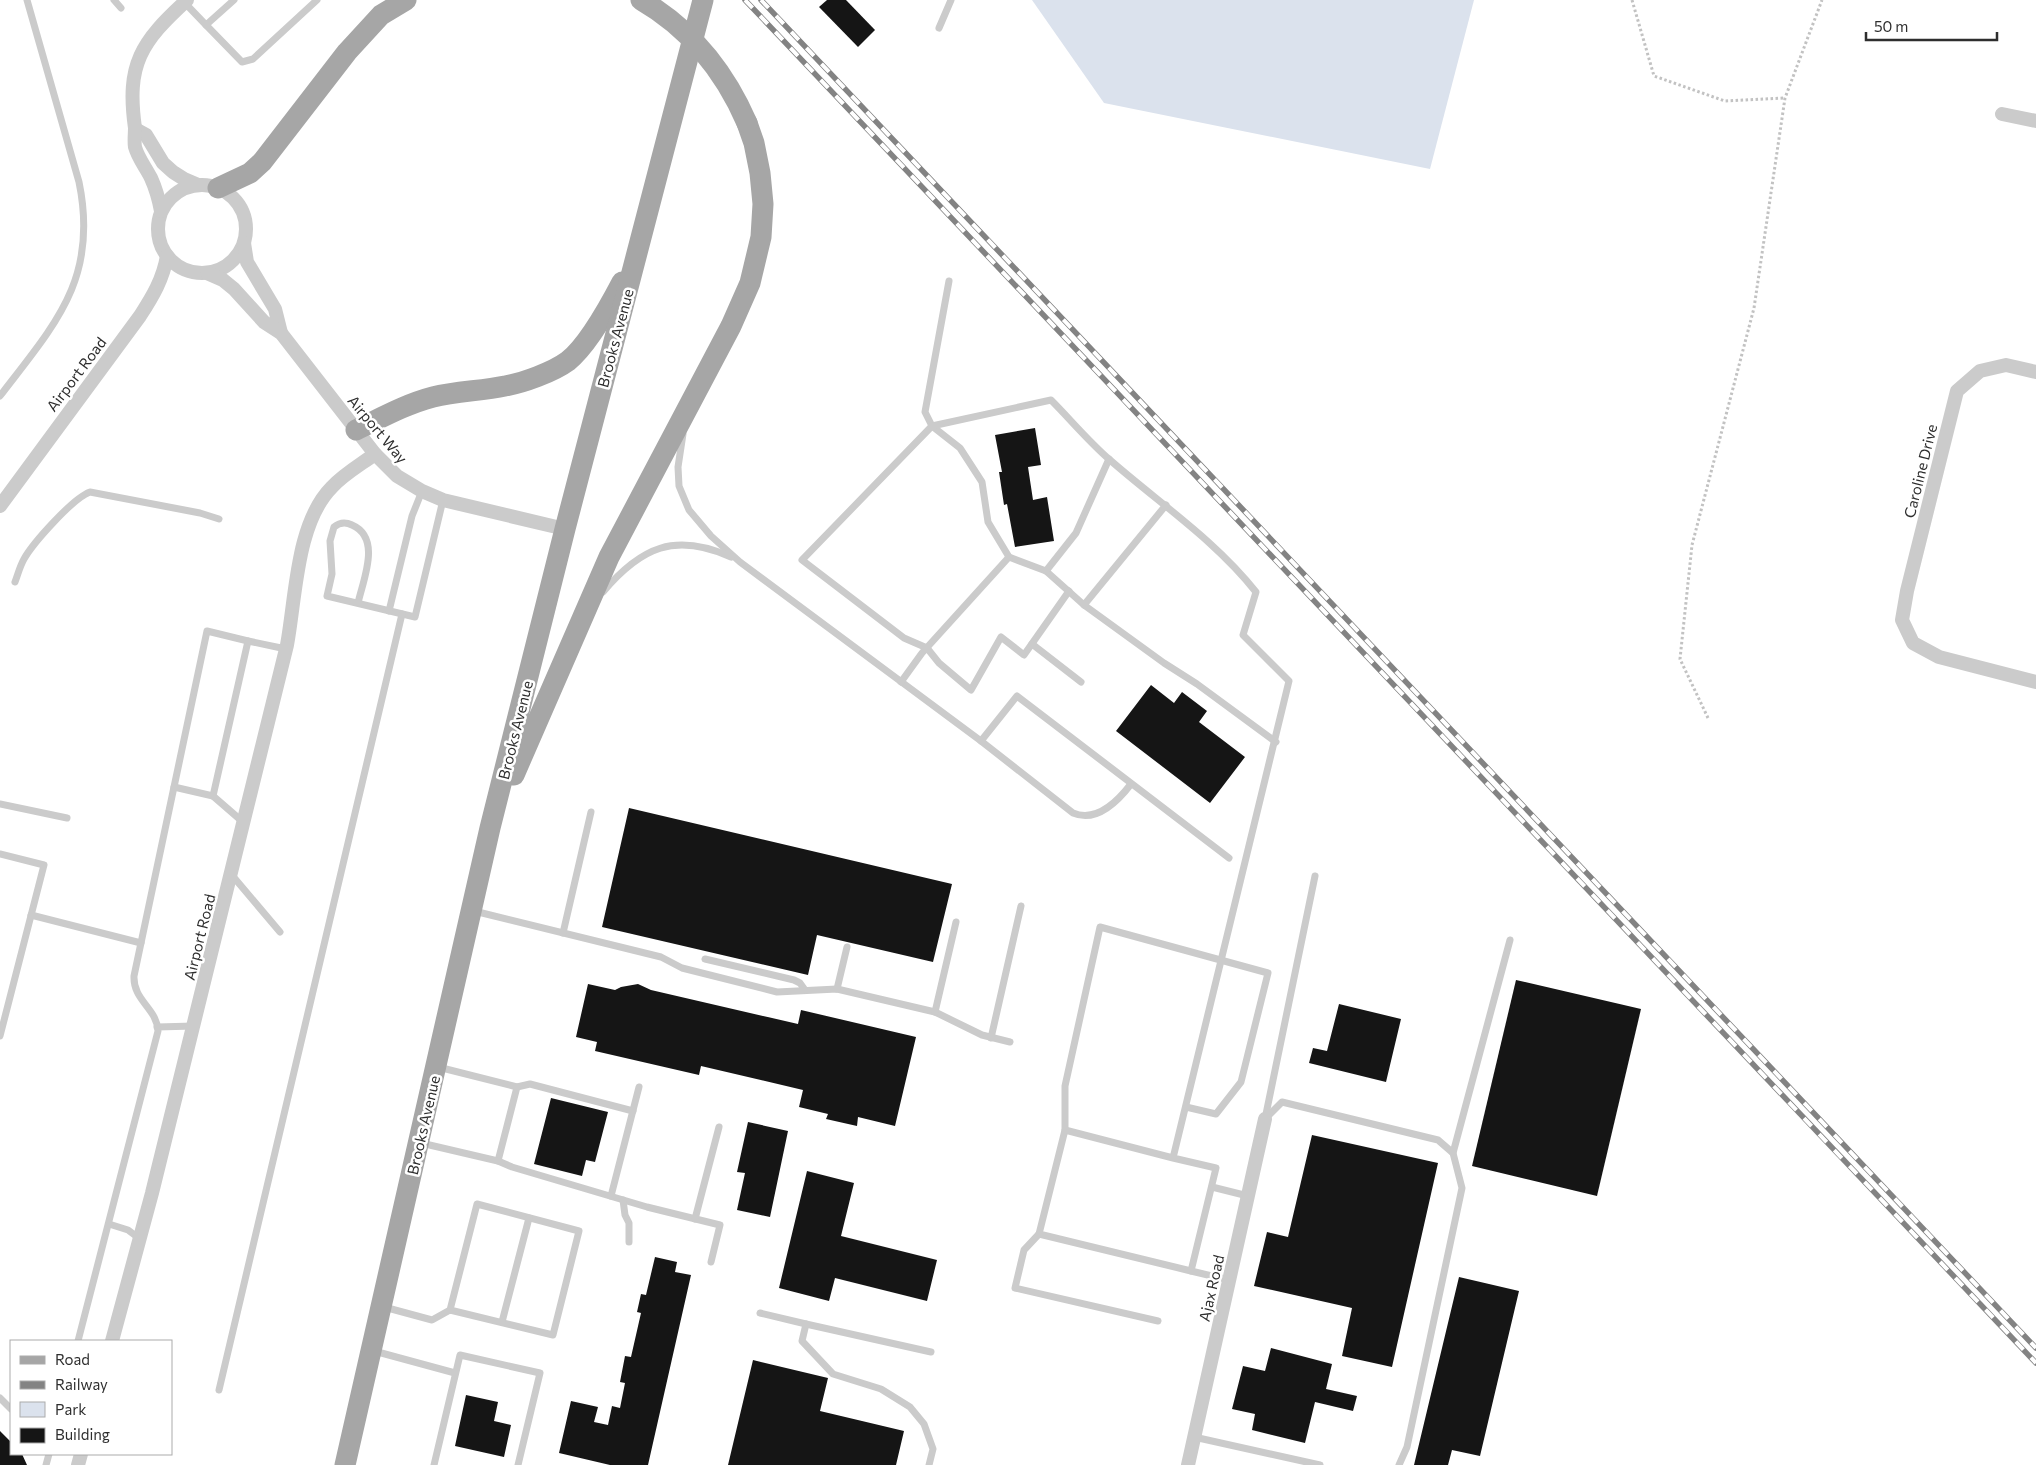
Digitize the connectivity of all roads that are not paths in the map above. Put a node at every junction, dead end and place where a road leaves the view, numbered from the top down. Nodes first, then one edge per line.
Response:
1 (27, 0) edge
2 (114, 0) edge
3 (234, 0) edge
4 (317, 0) edge
5 (406, 0) edge
6 (641, 0) edge
7 (703, 0) edge
8 (951, 0) edge
9 (180, 2) edge
10 (121, 8) dead end
11 (206, 25) junction
12 (939, 28) dead end
13 (2002, 114) dead end
14 (2036, 121) edge
15 (135, 129) junction
16 (208, 186) junction
17 (162, 211) junction
18 (641, 238) junction
19 (244, 243) junction
20 (166, 256) junction
21 (208, 273) junction
22 (949, 280) dead end
23 (281, 333) junction
24 (2036, 372) edge
25 (698, 388) junction
26 (0, 396) edge
27 (932, 426) junction
28 (356, 430) junction
29 (375, 454) junction
30 (1108, 459) junction
31 (422, 491) junction
32 (443, 500) junction
33 (1166, 505) junction
34 (0, 506) edge
35 (219, 519) dead end
36 (565, 529) junction
37 (1009, 557) junction
38 (740, 562) junction
39 (1046, 572) junction
40 (16, 582) dead end
41 (1069, 591) junction
42 (358, 603) junction
43 (1084, 604) junction
44 (389, 611) junction
45 (402, 614) junction
46 (576, 633) junction
47 (248, 641) junction
48 (1032, 644) junction
49 (928, 648) junction
50 (286, 649) junction
51 (901, 682) junction
52 (1080, 682) dead end
53 (2036, 682) edge
54 (981, 741) junction
55 (1276, 742) junction
56 (1131, 784) junction
57 (174, 786) junction
58 (213, 796) junction
59 (0, 804) edge
60 (591, 812) dead end
61 (67, 818) dead end
62 (244, 822) junction
63 (490, 828) junction
64 (0, 854) edge
65 (1229, 858) dead end
66 (231, 874) junction
67 (1315, 876) dead end
68 (1021, 906) dead end
69 (471, 911) junction
70 (31, 915) junction
71 (956, 922) dead end
72 (280, 932) dead end
73 (563, 933) junction
74 (1510, 940) dead end
75 (141, 943) junction
76 (847, 947) dead end
77 (705, 959) dead end
78 (1222, 960) junction
79 (837, 989) junction
80 (805, 990) junction
81 (935, 1012) junction
82 (194, 1026) junction
83 (157, 1027) junction
84 (0, 1036) edge
85 (991, 1038) junction
86 (1010, 1042) dead end
87 (436, 1066) junction
88 (517, 1087) junction
89 (639, 1087) dead end
90 (1186, 1107) junction
91 (633, 1111) junction
92 (1265, 1119) junction
93 (718, 1126) dead end
94 (1065, 1130) junction
95 (419, 1142) junction
96 (1453, 1153) junction
97 (1174, 1158) junction
98 (498, 1161) junction
99 (1212, 1187) junction
100 (611, 1196) junction
101 (1248, 1196) junction
102 (623, 1200) junction
103 (529, 1218) junction
104 (695, 1219) junction
105 (109, 1224) junction
106 (1039, 1234) junction
107 (140, 1239) junction
108 (629, 1242) dead end
109 (711, 1262) dead end
110 (1191, 1271) junction
111 (1229, 1280) junction
112 (381, 1306) junction
113 (450, 1310) junction
114 (760, 1313) dead end
115 (1158, 1321) dead end
116 (502, 1322) junction
117 (806, 1324) junction
118 (78, 1340) edge
119 (112, 1340) edge
120 (371, 1350) junction
121 (931, 1352) dead end
122 (455, 1373) junction
123 (219, 1390) dead end
124 (0, 1398) edge
125 (10, 1408) edge
126 (1194, 1437) junction
127 (345, 1465) edge
128 (434, 1465) edge
129 (518, 1465) edge
130 (929, 1465) edge
131 (1188, 1465) edge
132 (1320, 1465) edge
133 (1399, 1465) edge

1 - 26 lane
2 - 10 lane
3 - 11 lane
4 - 11 lane
5 - 16 main road
6 - 25 main road, bridge
7 - 18 main road, Brooks Avenue
8 - 12 lane
9 - 11 lane
9 - 15 street
13 - 14 street
15 - 16 street
15 - 17 street
16 - 17 street
16 - 19 street
17 - 20 street
18 - 28 main road
18 - 36 main road, Brooks Avenue
19 - 21 street
19 - 23 street, Airport Way
20 - 21 street
20 - 34 street, Airport Road
21 - 23 street, Airport Way
22 - 27 lane
23 - 28 street, Airport Way
24 - 53 street, Caroline Drive
25 - 38 lane
25 - 46 main road
27 - 30 lane
27 - 37 lane
27 - 49 lane
28 - 29 street, Airport Way
29 - 31 street, Airport Way
29 - 50 street, Airport Road
30 - 33 lane
30 - 39 lane
31 - 32 street, Airport Way
31 - 44 lane
32 - 36 street, Airport Way
32 - 45 lane
33 - 43 lane
33 - 55 lane
35 - 40 lane
36 - 63 main road, Brooks Avenue
37 - 39 lane
37 - 49 lane
38 - 46 lane
38 - 51 lane
39 - 41 lane
41 - 43 lane
41 - 48 lane
42 - 42 lane
42 - 44 lane
43 - 55 lane
44 - 45 lane
45 - 123 lane
46 - 63 main road
47 - 50 lane
47 - 57 lane
47 - 58 lane
48 - 49 lane
48 - 52 lane
49 - 51 lane
50 - 62 street, Airport Road
51 - 54 lane
54 - 56 lane
54 - 56 lane
55 - 78 lane
56 - 65 lane
57 - 58 lane
57 - 75 lane
58 - 62 lane
59 - 61 lane
60 - 73 lane
62 - 66 street, Airport Road
63 - 69 main road, Brooks Avenue
64 - 70 lane
66 - 72 lane
66 - 82 street, Airport Road
67 - 92 lane
68 - 85 lane
69 - 73 lane
69 - 87 main road, Brooks Avenue
70 - 75 lane
70 - 84 lane
71 - 81 lane
73 - 80 lane
74 - 96 lane
75 - 83 lane
76 - 79 lane
77 - 80 lane
78 - 90 lane
78 - 90 lane
78 - 94 lane
79 - 80 lane
79 - 81 lane
81 - 85 lane
82 - 83 lane
82 - 107 street, Airport Road
83 - 105 lane
85 - 86 lane
87 - 88 lane
87 - 95 main road, Brooks Avenue
88 - 91 lane
88 - 98 lane
89 - 91 lane
90 - 97 lane
91 - 100 lane
92 - 96 lane
92 - 101 street, Ajax Road
93 - 104 lane
94 - 97 lane
94 - 106 lane
95 - 98 lane
95 - 112 main road, Brooks Avenue
96 - 133 lane
97 - 99 lane
98 - 100 lane
99 - 101 lane
99 - 110 lane
100 - 102 lane
101 - 111 street, Ajax Road
102 - 104 lane
102 - 108 lane
103 - 113 lane
103 - 116 lane
103 - 116 lane
104 - 109 lane
105 - 107 lane
105 - 118 lane
106 - 110 lane
106 - 115 lane
107 - 119 street, Airport Road
110 - 111 lane
111 - 126 street, Ajax Road
112 - 113 lane
112 - 120 main road, Brooks Avenue
113 - 116 lane
114 - 117 lane
117 - 121 lane
117 - 130 lane
120 - 122 lane
120 - 127 main road, Brooks Avenue
122 - 128 lane
122 - 129 lane
124 - 125 lane
126 - 131 street, Ajax Road
126 - 132 lane

